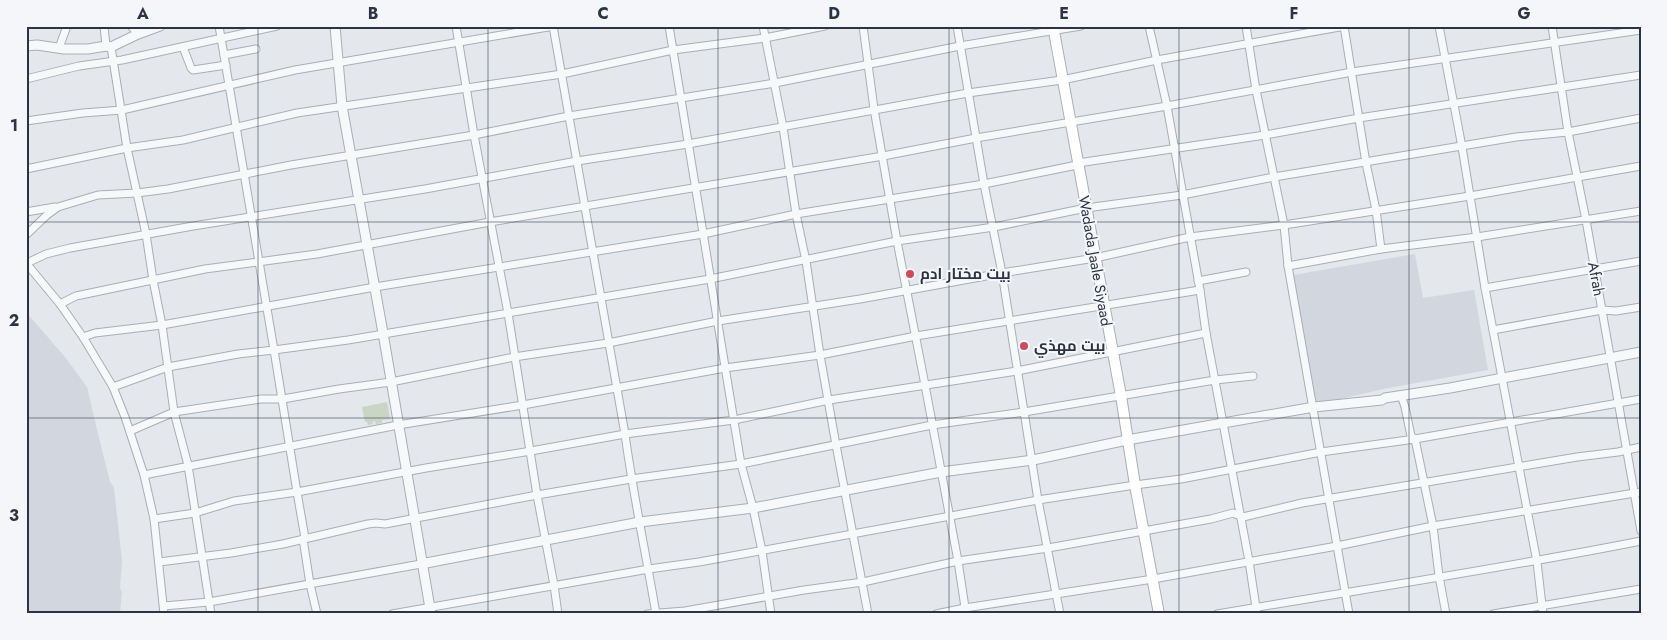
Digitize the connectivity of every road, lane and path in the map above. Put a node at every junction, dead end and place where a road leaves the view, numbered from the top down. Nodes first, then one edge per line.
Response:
1 (66, 26) edge
2 (104, 26) edge
3 (131, 26) edge
4 (160, 26) edge
5 (219, 26) edge
6 (277, 26) edge
7 (335, 26) edge
8 (456, 26) edge
9 (554, 26) edge
10 (669, 26) edge
11 (763, 26) edge
12 (825, 26) edge
13 (863, 26) edge
14 (957, 26) edge
15 (1081, 26) edge
16 (1150, 26) edge
17 (1246, 26) edge
18 (1344, 26) edge
19 (1439, 26) edge
20 (1552, 26) edge
21 (1054, 29) edge
22 (1641, 30) edge
23 (138, 34) junction
24 (222, 38) junction
25 (765, 38) junction
26 (1554, 42) junction
27 (459, 43) junction
28 (1250, 44) junction
29 (26, 46) edge
30 (109, 46) junction
31 (183, 46) junction
32 (960, 46) junction
33 (59, 48) junction
34 (256, 49) dead end
35 (673, 50) junction
36 (224, 54) junction
37 (1446, 59) junction
38 (1157, 60) junction
39 (115, 61) junction
40 (337, 62) junction
41 (868, 64) junction
42 (226, 65) junction
43 (1352, 72) junction
44 (562, 74) junction
45 (1641, 75) edge
46 (26, 79) edge
47 (1062, 80) junction
48 (775, 83) junction
49 (228, 85) junction
50 (466, 87) junction
51 (1562, 87) junction
52 (1256, 90) junction
53 (968, 93) junction
54 (680, 98) junction
55 (1453, 104) junction
56 (342, 106) junction
57 (1167, 106) junction
58 (874, 109) junction
59 (122, 110) junction
60 (569, 116) junction
61 (1359, 118) junction
62 (1641, 118) edge
63 (26, 121) edge
64 (1070, 123) junction
65 (236, 126) junction
66 (783, 127) junction
67 (1568, 132) junction
68 (474, 135) junction
69 (1266, 135) junction
70 (976, 138) junction
71 (688, 144) junction
72 (1462, 147) junction
73 (127, 148) junction
74 (1174, 148) junction
75 (352, 156) junction
76 (883, 156) junction
77 (577, 161) junction
78 (1078, 163) junction
79 (1366, 163) junction
80 (1641, 166) edge
81 (26, 169) edge
82 (789, 172) junction
83 (246, 174) junction
84 (1578, 176) junction
85 (1274, 177) junction
86 (482, 178) junction
87 (984, 184) junction
88 (696, 187) junction
89 (138, 193) junction
90 (1182, 196) junction
91 (1470, 196) junction
92 (360, 200) junction
93 (890, 200) junction
94 (58, 207) junction
95 (585, 207) junction
96 (1086, 208) junction
97 (1376, 210) junction
98 (1641, 210) edge
99 (26, 212) edge
100 (796, 214) junction
101 (252, 217) junction
102 (1586, 220) junction
103 (490, 222) junction
104 (1284, 225) junction
105 (994, 227) junction
106 (146, 234) junction
107 (703, 234) junction
108 (26, 236) edge
109 (1477, 237) junction
110 (1190, 238) junction
111 (897, 242) junction
112 (368, 244) junction
113 (1381, 249) junction
114 (593, 252) junction
115 (1095, 258) junction
116 (806, 261) junction
117 (1641, 261) edge
118 (258, 262) junction
119 (26, 263) edge
120 (1288, 266) junction
121 (499, 268) junction
122 (1595, 270) junction
123 (1246, 272) dead end
124 (1002, 273) junction
125 (710, 279) junction
126 (153, 280) junction
127 (1198, 281) junction
128 (375, 287) junction
129 (1485, 288) junction
130 (1200, 290) junction
131 (906, 291) junction
132 (600, 296) junction
133 (60, 304) junction
134 (1103, 304) junction
135 (267, 306) junction
136 (812, 306) junction
137 (1641, 307) edge
138 (1602, 310) junction
139 (508, 314) junction
140 (718, 321) junction
141 (1010, 321) junction
142 (162, 325) junction
143 (1493, 330) junction
144 (383, 333) junction
145 (1206, 333) junction
146 (916, 336) junction
147 (83, 337) junction
148 (608, 343) junction
149 (274, 350) junction
150 (1112, 352) junction
151 (1641, 352) edge
152 (820, 355) junction
153 (514, 357) junction
154 (1610, 357) junction
155 (168, 367) junction
156 (725, 368) junction
157 (1017, 371) junction
158 (1253, 376) dead end
159 (1502, 378) junction
160 (1215, 380) junction
161 (391, 382) junction
162 (925, 385) junction
163 (113, 387) junction
164 (616, 388) junction
165 (1401, 395) junction
166 (1121, 396) junction
167 (283, 399) junction
168 (1641, 399) edge
169 (829, 400) junction
170 (1618, 403) junction
171 (523, 405) junction
172 (1314, 407) junction
173 (174, 412) junction
174 (1024, 412) junction
175 (734, 420) junction
176 (1511, 422) junction
177 (398, 424) junction
178 (1223, 424) junction
179 (932, 425) junction
180 (130, 431) junction
181 (625, 434) junction
182 (1415, 439) junction
183 (1127, 440) junction
184 (836, 445) junction
185 (289, 446) junction
186 (1641, 446) edge
187 (1626, 450) junction
188 (531, 452) junction
189 (1321, 452) junction
190 (1032, 460) junction
191 (741, 464) junction
192 (188, 466) junction
193 (1519, 467) junction
194 (1231, 470) junction
195 (407, 472) junction
196 (941, 472) junction
197 (144, 475) junction
198 (631, 479) junction
199 (1135, 484) junction
200 (1424, 484) junction
201 (845, 490) junction
202 (297, 492) junction
203 (1637, 492) edge
204 (537, 495) junction
205 (1329, 499) junction
206 (1038, 500) junction
207 (753, 508) junction
208 (1528, 511) junction
209 (195, 514) junction
210 (1239, 515) junction
211 (949, 518) junction
212 (154, 519) junction
213 (414, 519) junction
214 (640, 522) junction
215 (1433, 526) junction
216 (1144, 531) junction
217 (1641, 531) edge
218 (854, 535) junction
219 (304, 539) junction
220 (547, 540) junction
221 (1641, 541) edge
222 (1337, 546) junction
223 (1048, 548) junction
224 (762, 551) junction
225 (203, 556) junction
226 (1249, 561) junction
227 (159, 562) junction
228 (958, 562) junction
229 (1537, 562) junction
230 (421, 564) junction
231 (649, 569) junction
232 (1439, 576) junction
233 (1153, 579) junction
234 (863, 582) junction
235 (310, 584) junction
236 (554, 585) junction
237 (1641, 589) edge
238 (1346, 593) junction
239 (1055, 594) junction
240 (768, 597) junction
241 (209, 602) junction
242 (1543, 605) junction
243 (164, 610) edge
244 (430, 610) edge
245 (1256, 610) edge
246 (965, 611) edge
247 (656, 613) edge
248 (211, 614) edge
249 (317, 614) edge
250 (392, 614) edge
251 (558, 614) edge
252 (647, 614) edge
253 (771, 614) edge
254 (868, 614) edge
255 (936, 614) edge
256 (1060, 614) edge
257 (1160, 614) edge
258 (1217, 614) edge
259 (1350, 614) edge
260 (1446, 614) edge
261 (1493, 614) edge
262 (1543, 614) edge

1 - 33 street
2 - 30 street
3 - 23 street
4 - 23 street
5 - 24 street
6 - 24 street
7 - 40 street
8 - 27 street
9 - 27 street
9 - 44 street
10 - 35 street
11 - 25 street
12 - 25 street
13 - 41 street
14 - 32 street
15 - 21 street
16 - 38 street
17 - 28 street
18 - 28 street
18 - 43 street
19 - 37 street
20 - 26 street, Afrah
21 - 32 street
21 - 47 main road, Wadada Jaale Siyaad
22 - 26 street
23 - 30 street
24 - 31 street
24 - 36 street
25 - 35 street
25 - 48 street
26 - 37 street
26 - 51 street, Afrah
27 - 40 street
27 - 50 street
28 - 38 street
28 - 52 street
29 - 33 street
30 - 33 street
30 - 39 street
31 - 39 street
31 - 42 street
32 - 41 street
32 - 53 street
34 - 36 street
35 - 44 street
35 - 54 street
36 - 42 street
37 - 43 street
37 - 55 street
38 - 47 street
38 - 57 street
39 - 46 street
39 - 59 street
40 - 49 street
40 - 56 street
41 - 48 street
41 - 58 street
42 - 49 street
43 - 52 street
43 - 61 street
44 - 50 street
44 - 60 street
45 - 51 street
47 - 53 street
47 - 64 main road, Wadada Jaale Siyaad
48 - 54 street
48 - 66 street
49 - 59 street
49 - 65 street
50 - 56 street
50 - 68 street
51 - 55 street
51 - 67 street, Afrah
52 - 57 street
52 - 69 street
53 - 58 street
53 - 70 street
54 - 60 street
54 - 71 street
55 - 61 street
55 - 72 street
56 - 65 street
56 - 75 street
57 - 64 street
57 - 74 street
58 - 66 street
58 - 76 street
59 - 63 street
59 - 73 street
60 - 68 street
60 - 77 street
61 - 69 street
61 - 79 street
62 - 67 street
64 - 70 street
64 - 78 main road, Wadada Jaale Siyaad
65 - 73 street
65 - 83 street
66 - 71 street
66 - 82 street
67 - 72 street
67 - 84 street, Afrah
68 - 75 street
68 - 86 street
69 - 74 street
69 - 85 street
70 - 76 street
70 - 87 street
71 - 77 street
71 - 88 street
72 - 79 street
72 - 91 street
73 - 81 street
73 - 89 street
74 - 78 street
74 - 90 street
75 - 83 street
75 - 92 street
76 - 82 street
76 - 93 street
77 - 86 street
77 - 95 street
78 - 87 street
78 - 96 main road, Wadada Jaale Siyaad
79 - 85 street
79 - 97 street
80 - 84 street
82 - 88 street
82 - 100 street
83 - 89 street
83 - 101 street
84 - 91 street
84 - 102 street, Afrah
85 - 90 street
85 - 104 street
86 - 92 street
86 - 103 street
87 - 93 street
87 - 105 street
88 - 95 street
88 - 107 street
89 - 94 street
89 - 106 street
90 - 96 street
90 - 110 street
91 - 97 street
91 - 109 street
92 - 101 street
92 - 112 street
93 - 100 street
93 - 111 street
94 - 99 street
94 - 108 street
95 - 103 street
95 - 114 street
96 - 105 street
96 - 115 main road, Wadada Jaale Siyaad
97 - 104 street
97 - 113 street
98 - 102 street
100 - 107 street
100 - 116 street
101 - 106 street
101 - 118 street
102 - 109 street
102 - 122 street, Afrah
103 - 112 street
103 - 121 street
104 - 110 street
104 - 120 street
105 - 111 street
105 - 124 street
106 - 119 street
106 - 126 street
107 - 114 street
107 - 125 street
109 - 113 street
109 - 129 street
110 - 115 street
110 - 127 street
111 - 116 street
111 - 131 street
112 - 118 street
112 - 128 street
113 - 120 street
114 - 121 street
114 - 132 street
115 - 124 street
115 - 134 main road, Wadada Jaale Siyaad
116 - 125 street
116 - 136 street
117 - 122 street
118 - 126 street
118 - 135 street
119 - 133 street
120 - 172 street
121 - 128 street
121 - 139 street
122 - 129 street
122 - 138 street, Afrah
123 - 127 street
124 - 131 street
124 - 141 street
125 - 132 street
125 - 140 street
126 - 133 street
126 - 142 street
127 - 130 street
128 - 135 street
128 - 144 street
129 - 143 street
130 - 134 street
130 - 145 street
131 - 136 street
131 - 146 street
132 - 139 street
132 - 148 street
133 - 147 street
134 - 141 street
134 - 150 main road, Wadada Jaale Siyaad
135 - 142 street
135 - 149 street
136 - 140 street
136 - 152 street
137 - 138 street
138 - 143 street
138 - 154 street, Afrah
139 - 144 street
139 - 153 street
140 - 148 street
140 - 156 street
141 - 146 street
141 - 157 street
142 - 147 street
142 - 155 street
143 - 159 street
144 - 149 street
144 - 161 street
145 - 150 street
145 - 160 street
146 - 152 street
146 - 162 street
147 - 163 street
148 - 153 street
148 - 164 street
149 - 155 street
149 - 167 street
150 - 157 street
150 - 166 main road, Wadada Jaale Siyaad
151 - 154 street
152 - 156 street
152 - 169 street
153 - 161 street
153 - 171 street
154 - 159 street
154 - 170 street, Afrah
155 - 163 street
155 - 173 street
156 - 164 street
156 - 175 street
157 - 162 street
157 - 174 street
158 - 160 street
159 - 165 street
159 - 176 street
160 - 166 street
160 - 178 street
161 - 167 street
161 - 177 street
162 - 169 street
162 - 179 street
163 - 180 street
164 - 171 street
164 - 181 street
165 - 172 street
165 - 182 street
166 - 174 street
166 - 183 main road, Wadada Jaale Siyaad
167 - 173 street
167 - 185 street
168 - 170 street
169 - 175 street
169 - 184 street
170 - 176 street
170 - 187 street, Afrah
171 - 177 street
171 - 188 street
172 - 178 street
172 - 189 street
173 - 180 street
173 - 192 street
174 - 179 street
174 - 190 street
175 - 181 street
175 - 191 street
176 - 182 street
176 - 193 street
177 - 185 street
177 - 195 street
178 - 183 street
178 - 194 street
179 - 184 street
179 - 196 street
180 - 197 street
181 - 188 street
181 - 198 street
182 - 189 street
182 - 200 street
183 - 190 street
183 - 199 main road, Wadada Jaale Siyaad
184 - 191 street
184 - 201 street
185 - 192 street
185 - 202 street
186 - 187 street
187 - 193 street
187 - 203 street, Afrah
188 - 195 street
188 - 204 street
189 - 194 street
189 - 205 street
190 - 196 street
190 - 206 street
191 - 198 street
191 - 207 street
192 - 197 street
192 - 209 street
193 - 200 street
193 - 208 street
194 - 199 street
194 - 210 street
195 - 202 street
195 - 213 street
196 - 201 street
196 - 211 street
197 - 212 street
198 - 204 street
198 - 214 street
199 - 206 street
199 - 216 main road, Wadada Jaale Siyaad
200 - 205 street
200 - 215 street
201 - 207 street
201 - 218 street
202 - 209 street
202 - 219 street
203 - 208 street
203 - 217 street, Afrah
204 - 213 street
204 - 220 street
205 - 210 street
205 - 222 street
206 - 211 street
206 - 223 street
207 - 214 street
207 - 224 street
208 - 215 street
208 - 229 street
209 - 212 street
209 - 225 street
210 - 216 street
210 - 226 street
211 - 218 street
211 - 228 street
212 - 227 street
213 - 219 street
213 - 230 street
214 - 220 street
214 - 231 street
215 - 222 street
215 - 232 street
216 - 223 street
216 - 233 main road, Wadada Jaale Siyaad
218 - 224 street
218 - 234 street
219 - 225 street
219 - 235 street
220 - 230 street
220 - 236 street
221 - 229 street
222 - 226 street
222 - 238 street
223 - 228 street
223 - 239 street
224 - 231 street
224 - 240 street
225 - 227 street
225 - 241 street
226 - 233 street
226 - 245 street
227 - 243 street
228 - 234 street
228 - 246 street
229 - 232 street
229 - 242 street
230 - 235 street
230 - 244 street
231 - 236 street
231 - 247 street
232 - 238 street
232 - 260 street
233 - 239 street
233 - 257 main road, Wadada Jaale Siyaad
234 - 240 street
234 - 254 street
235 - 241 street
235 - 249 street
236 - 244 street
236 - 251 street
237 - 242 street
238 - 245 street
238 - 259 street
239 - 246 street
239 - 256 street
240 - 247 street
240 - 253 street
241 - 243 street
241 - 248 street
242 - 261 street
242 - 262 street
244 - 250 street
245 - 258 street
246 - 255 street
247 - 252 street

